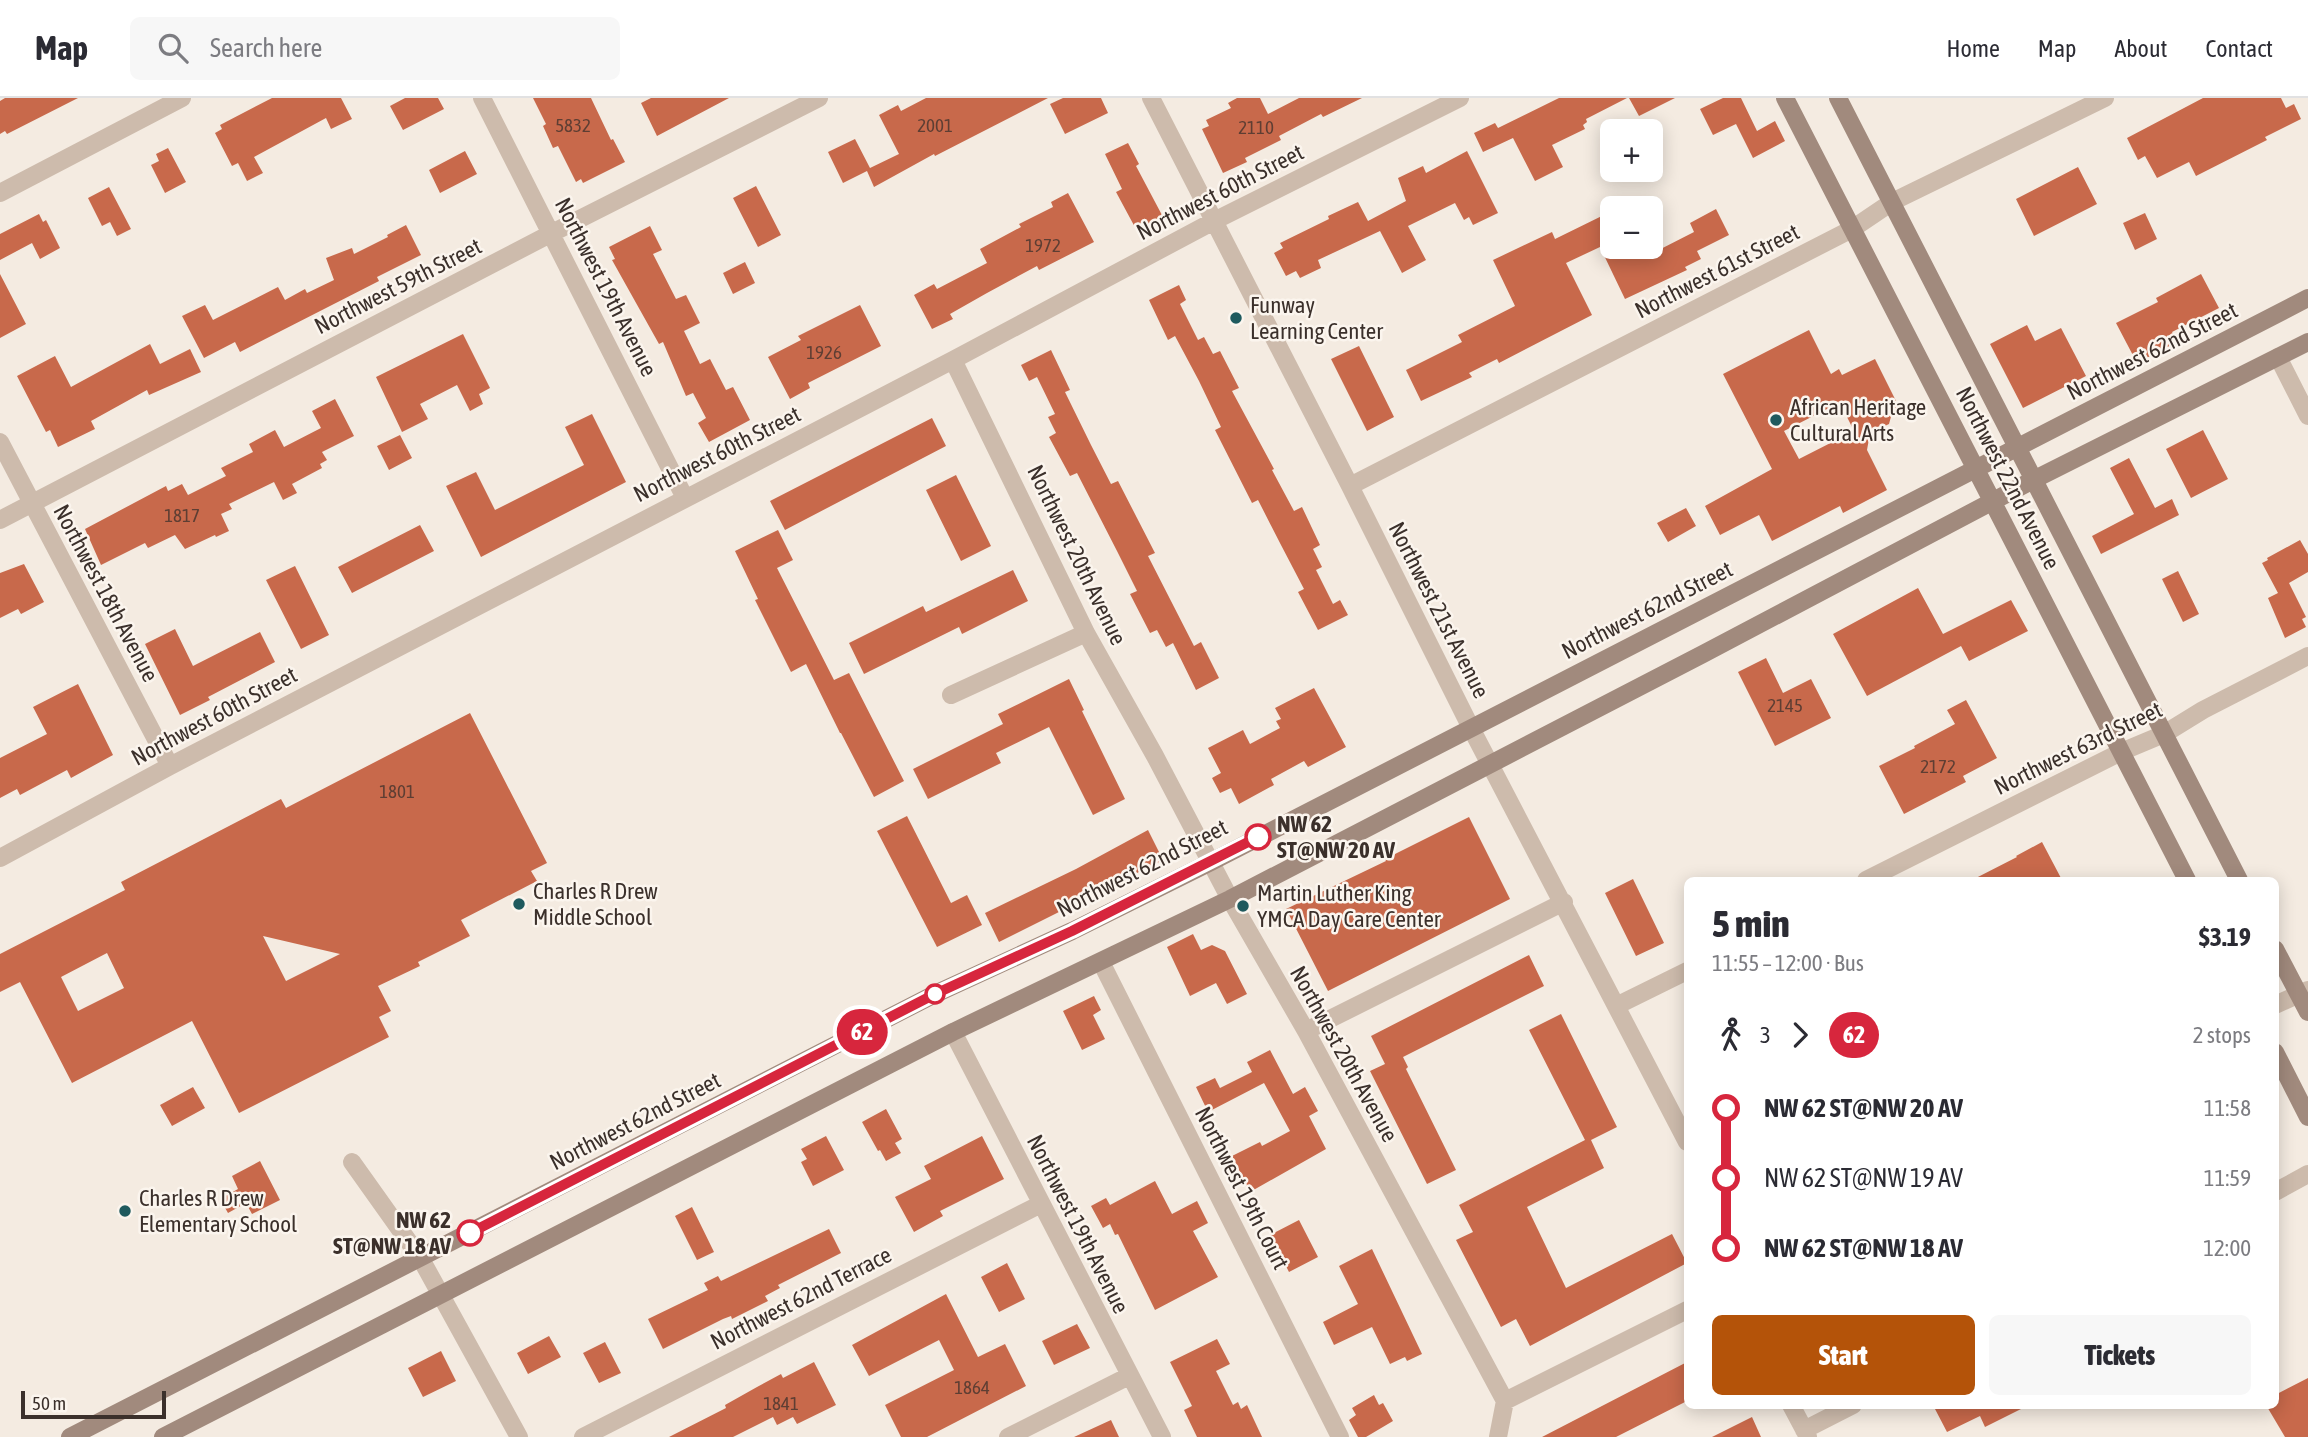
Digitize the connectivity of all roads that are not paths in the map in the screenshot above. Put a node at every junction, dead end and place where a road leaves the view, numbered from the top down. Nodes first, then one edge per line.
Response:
1 (182, 98) edge
2 (482, 98) edge
3 (819, 98) edge
4 (1151, 98) edge
5 (1460, 98) edge
6 (1785, 98) edge
7 (1838, 98) edge
8 (2105, 98) edge
9 (0, 193) edge
10 (1892, 202) junction
11 (1214, 221) junction
12 (1852, 229) junction
13 (552, 233) junction
14 (2308, 298) edge
15 (2308, 342) edge
16 (2278, 357) junction
17 (953, 360) junction
18 (2308, 416) edge
19 (0, 442) edge
20 (2018, 447) junction
21 (1975, 469) junction
22 (2035, 480) junction
23 (1350, 486) junction
24 (685, 498) junction
25 (1993, 502) junction
26 (31, 504) junction
27 (0, 520) edge
28 (1086, 633) junction
29 (2308, 656) edge
30 (951, 695) dead end
31 (1471, 728) junction
32 (2164, 734) junction
33 (2121, 752) junction
34 (1489, 763) junction
35 (170, 766) junction
36 (0, 858) edge
37 (1211, 862) junction
38 (1872, 877) edge
39 (2185, 877) edge
40 (2237, 877) edge
41 (1230, 899) junction
42 (1564, 902) junction
43 (2279, 955) edge
44 (1101, 962) junction
45 (1684, 972) edge
46 (2304, 992) edge
47 (2279, 1003) edge
48 (1616, 1006) junction
49 (2308, 1012) edge
50 (1306, 1031) junction
51 (953, 1032) junction
52 (2279, 1060) edge
53 (2308, 1117) edge
54 (1684, 1136) edge
55 (352, 1162) dead end
56 (2308, 1174) edge
57 (2279, 1190) edge
58 (1041, 1204) junction
59 (421, 1259) junction
60 (441, 1296) junction
61 (1684, 1312) edge
62 (1129, 1376) junction
63 (1505, 1401) junction
64 (1793, 1409) edge
65 (1847, 1409) edge
66 (1806, 1434) edge
67 (70, 1437) edge
68 (163, 1437) edge
69 (519, 1437) edge
70 (583, 1437) edge
71 (1008, 1437) edge
72 (1162, 1437) edge
73 (1340, 1437) edge
74 (1498, 1437) edge

1 - 9 street
2 - 13 street, Northwest 19th Avenue
3 - 13 street, Northwest 59th Street
4 - 11 street, Northwest 21st Avenue
5 - 11 street, Northwest 60th Street
6 - 12 main road, Northwest 22nd Avenue
7 - 10 main road, Northwest 22nd Avenue
8 - 10 street, Northwest 61st Street
10 - 12 street, Northwest 61st Street
10 - 20 main road, Northwest 22nd Avenue
11 - 17 street, Northwest 60th Street
11 - 23 street, Northwest 21st Avenue
12 - 21 main road, Northwest 22nd Avenue
12 - 23 street, Northwest 61st Street
13 - 24 street, Northwest 19th Avenue
13 - 26 street, Northwest 59th Street
14 - 20 main road, Northwest 62nd Street
15 - 16 main road
16 - 18 street
16 - 22 main road
17 - 24 street, Northwest 60th Street
17 - 28 street, Northwest 20th Avenue
19 - 26 street, Northwest 18th Avenue
20 - 21 main road, Northwest 62nd Street
20 - 22 main road, Northwest 22nd Avenue
21 - 25 main road, Northwest 22nd Avenue
21 - 31 main road, Northwest 62nd Street
22 - 25 main road
22 - 32 main road, Northwest 22nd Avenue
23 - 31 street, Northwest 21st Avenue
24 - 35 street, Northwest 60th Street
25 - 33 main road, Northwest 22nd Avenue
25 - 34 main road
26 - 27 street, Northwest 59th Street
26 - 35 street, Northwest 18th Avenue
28 - 30 street
28 - 37 street, Northwest 20th Avenue
29 - 32 street, Northwest 63rd Street
31 - 34 street, Northwest 21st Avenue
31 - 37 main road, Northwest 62nd Street
32 - 33 street, Northwest 63rd Street
32 - 40 main road, Northwest 22nd Avenue
33 - 38 street, Northwest 63rd Street
33 - 39 main road, Northwest 22nd Avenue
34 - 41 main road
34 - 42 street, Northwest 21st Avenue
35 - 36 street, Northwest 60th Street
37 - 41 street, Northwest 20th Avenue
37 - 59 main road, Northwest 62nd Street
41 - 44 main road
41 - 50 street, Northwest 20th Avenue
42 - 48 street, Northwest 21st Avenue
42 - 50 street
43 - 46 main road
44 - 51 main road
44 - 73 street, Northwest 19th Court
45 - 48 street
46 - 47 street
46 - 49 main road
48 - 54 street, Northwest 21st Avenue
50 - 63 street, Northwest 20th Avenue
51 - 58 street, Northwest 19th Avenue
51 - 60 main road
52 - 53 main road
55 - 59 street
56 - 57 street
58 - 62 street, Northwest 19th Avenue
58 - 70 street, Northwest 62nd Terrace
59 - 60 street
59 - 67 main road, Northwest 62nd Street
60 - 68 main road
60 - 69 street
61 - 63 street
62 - 71 street
62 - 72 street, Northwest 19th Avenue
63 - 74 street
64 - 66 street
65 - 66 street

